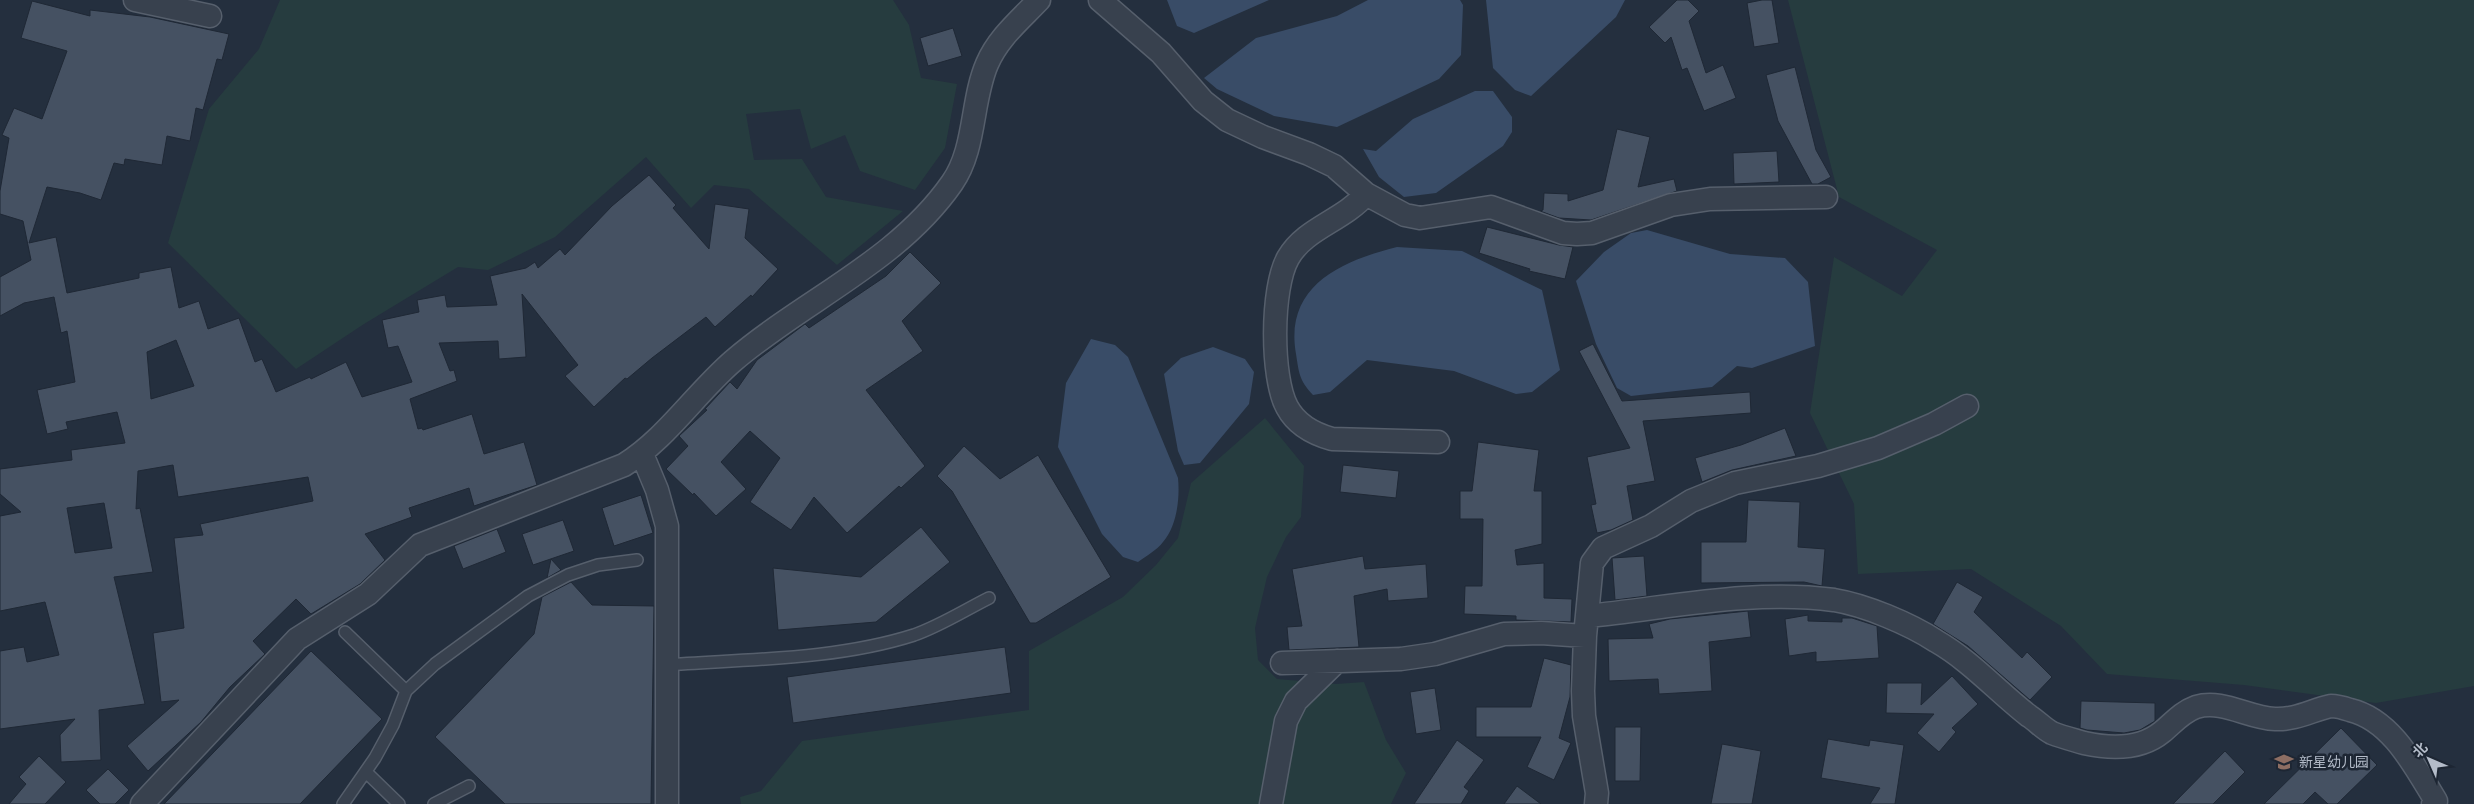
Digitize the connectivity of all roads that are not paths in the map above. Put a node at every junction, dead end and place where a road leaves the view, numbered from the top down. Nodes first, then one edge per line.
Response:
1 (135, 0) edge
2 (1039, 0) edge
3 (1100, 0) edge
4 (210, 16) dead end
5 (1366, 194) junction
6 (1826, 196) dead end
7 (1968, 406) dead end
8 (1438, 442) dead end
9 (642, 454) junction
10 (637, 560) dead end
11 (989, 598) dead end
12 (1586, 626) junction
13 (345, 632) dead end
14 (1337, 661) junction
15 (1282, 664) dead end
16 (665, 665) junction
17 (406, 691) junction
18 (366, 772) junction
19 (1277, 774) junction
20 (469, 786) dead end
21 (142, 804) edge
22 (343, 804) edge
23 (399, 804) edge
24 (434, 804) edge
25 (667, 804) edge
26 (1262, 804) edge
27 (1271, 804) edge
28 (1596, 804) edge
29 (2433, 804) edge

1 - 4 street
2 - 9 street
3 - 5 street
5 - 6 street
5 - 8 street
7 - 12 street
9 - 16 street
9 - 21 street
10 - 17 lane
11 - 16 lane
12 - 14 street
12 - 28 street
12 - 29 street
13 - 17 lane
14 - 15 street
14 - 19 street
16 - 25 street
17 - 18 lane
18 - 22 lane
18 - 23 lane
19 - 26 street
19 - 27 street
20 - 24 lane

